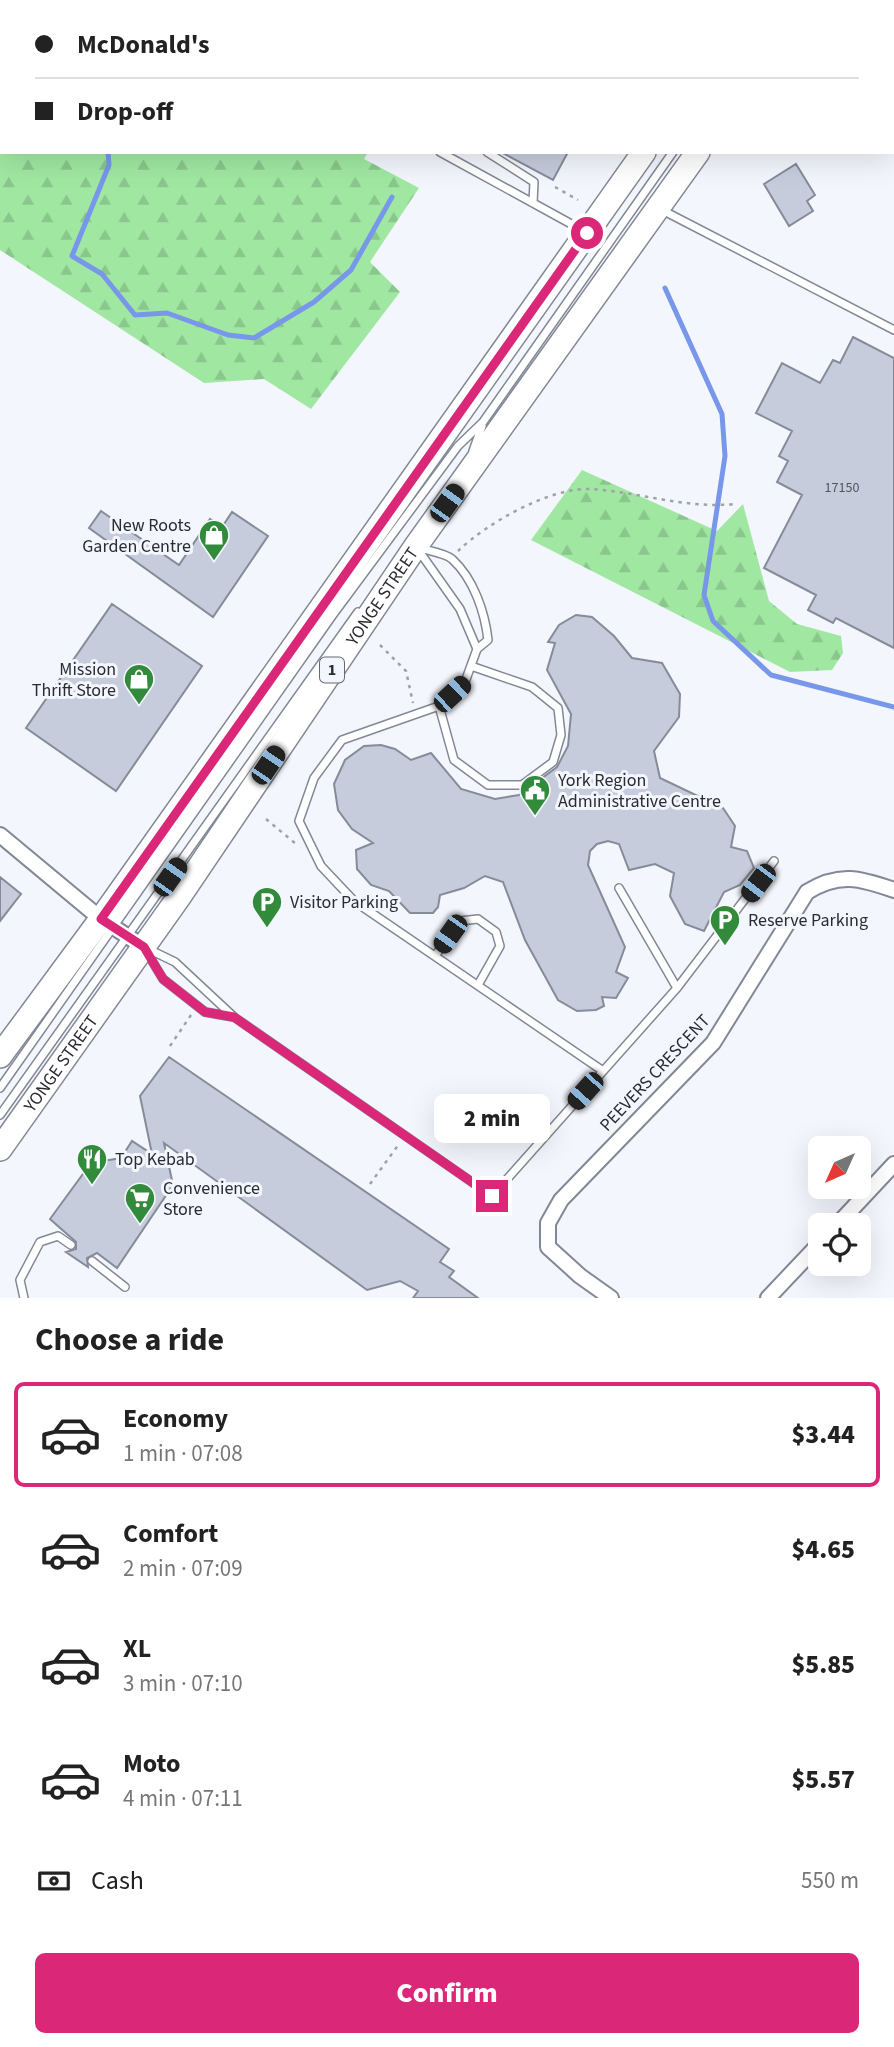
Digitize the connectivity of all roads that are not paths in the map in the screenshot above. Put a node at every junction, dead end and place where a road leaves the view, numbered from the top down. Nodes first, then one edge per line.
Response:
1 (444, 154) edge
2 (490, 154) edge
3 (643, 154) edge
4 (672, 154) edge
5 (697, 154) edge
6 (533, 203) junction
7 (659, 208) junction
8 (587, 233) junction
9 (894, 330) edge
10 (483, 422) junction
11 (416, 546) junction
12 (384, 576) dead end
13 (368, 598) dead end
14 (477, 649) junction
15 (471, 666) junction
16 (439, 706) junction
17 (0, 835) edge
18 (774, 862) dead end
19 (619, 888) dead end
20 (894, 890) edge
21 (107, 924) junction
22 (135, 942) junction
23 (435, 956) junction
24 (478, 985) junction
25 (677, 988) junction
26 (234, 1017) junction
27 (0, 1056) edge
28 (603, 1071) junction
29 (0, 1088) edge
30 (0, 1115) edge
31 (0, 1149) edge
32 (894, 1164) edge
33 (848, 1213) edge
34 (71, 1245) dead end
35 (808, 1256) edge
36 (92, 1261) dead end
37 (125, 1287) dead end
38 (24, 1298) edge
39 (611, 1298) edge
40 (768, 1298) edge

1 - 6 lane
2 - 6 lane
3 - 8 main road
4 - 10 lane
5 - 7 main road, YONGE STREET / 1
6 - 8 lane
7 - 9 lane
7 - 11 main road, YONGE STREET / 1
8 - 21 main road
10 - 12 lane
10 - 21 lane
11 - 14 lane
11 - 14 lane
11 - 22 main road, YONGE STREET / 1
13 - 22 lane
14 - 15 lane
15 - 16 lane
15 - 16 lane
16 - 23 lane
17 - 21 street
18 - 25 lane
19 - 25 lane
20 - 39 street, PEEVERS CRESCENT
21 - 22 street
21 - 27 main road
21 - 29 lane
22 - 26 lane
22 - 26 lane
22 - 30 lane
22 - 31 main road, YONGE STREET / 1
23 - 24 lane
23 - 24 lane
24 - 28 lane
25 - 28 lane
26 - 28 lane
32 - 33 street
34 - 38 lane
35 - 40 street
36 - 37 lane

